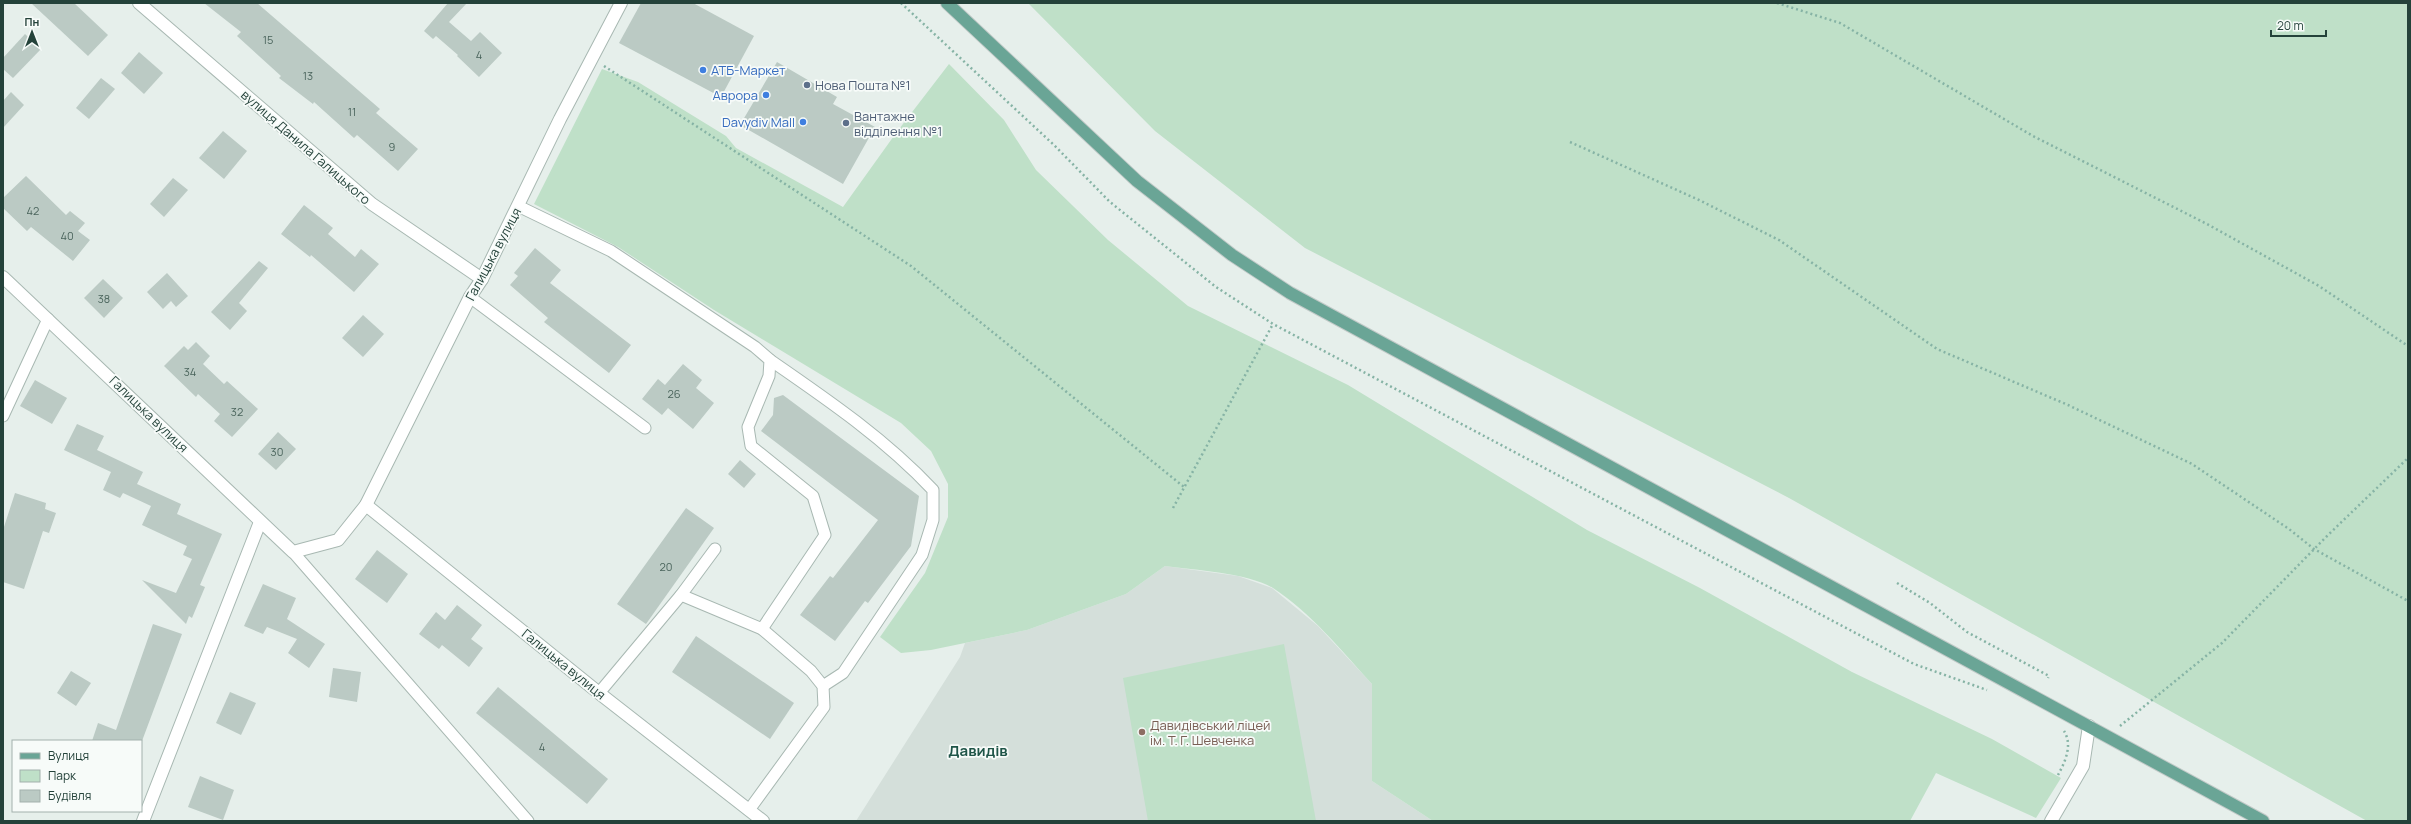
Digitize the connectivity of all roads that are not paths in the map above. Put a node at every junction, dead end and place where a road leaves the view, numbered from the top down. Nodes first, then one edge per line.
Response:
1 (139, 3) edge
2 (621, 3) edge
3 (947, 3) edge
4 (518, 206) junction
5 (3, 277) edge
6 (482, 279) junction
7 (470, 297) junction
8 (48, 319) junction
9 (770, 360) junction
10 (3, 416) edge
11 (645, 428) dead end
12 (366, 505) junction
13 (260, 522) junction
14 (715, 550) dead end
15 (293, 552) junction
16 (681, 595) junction
17 (762, 629) junction
18 (823, 686) junction
19 (599, 693) junction
20 (2089, 726) junction
21 (749, 810) junction
22 (143, 821) edge
23 (528, 821) edge
24 (763, 821) edge
25 (2050, 821) edge
26 (2263, 821) edge

1 - 6 street, вулиця Данила Галицького
2 - 4 street, Галицька вулиця
3 - 20 main road
4 - 6 street, Галицька вулиця
4 - 9 lane
5 - 8 street, Галицька вулиця
6 - 7 street, Галицька вулиця
7 - 11 lane
7 - 12 street, Галицька вулиця
8 - 10 lane
8 - 13 street, Галицька вулиця
9 - 17 lane
9 - 18 lane
12 - 15 street, Галицька вулиця
12 - 19 street, Галицька вулиця
13 - 15 street, Галицька вулиця
13 - 22 street
14 - 16 lane
15 - 23 lane, Галицька вулиця
16 - 17 lane
16 - 19 lane
17 - 18 lane
18 - 21 lane
19 - 21 street, Галицька вулиця
20 - 25 street
20 - 26 main road
21 - 24 street, Галицька вулиця

